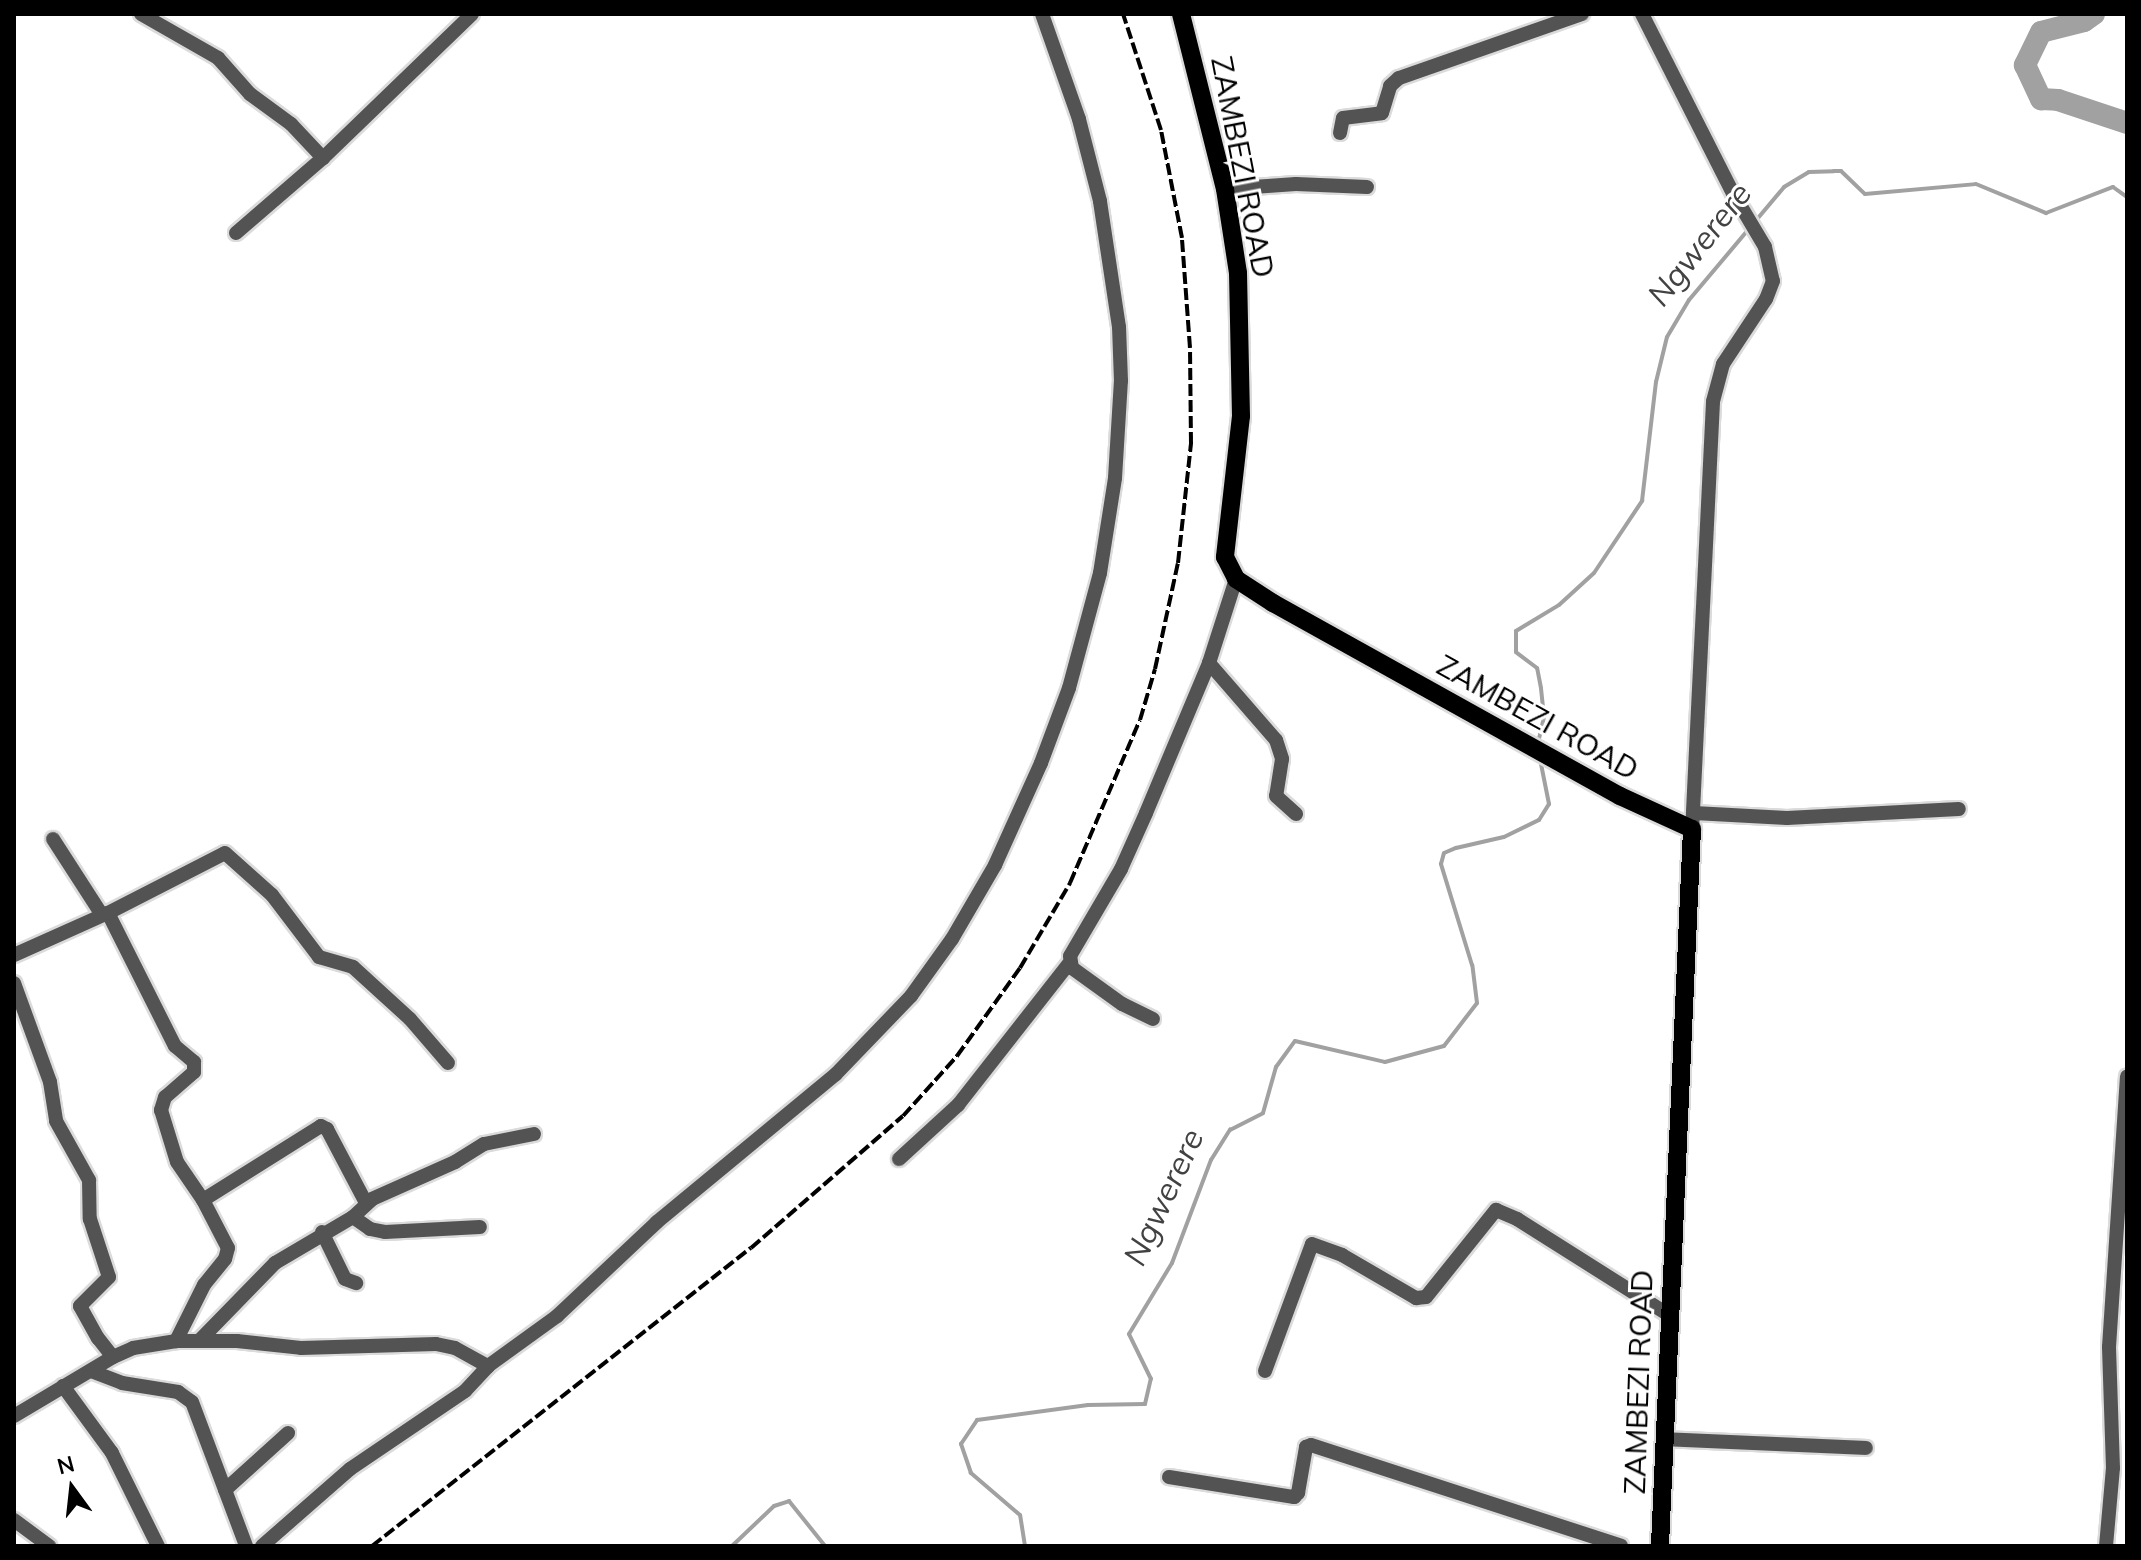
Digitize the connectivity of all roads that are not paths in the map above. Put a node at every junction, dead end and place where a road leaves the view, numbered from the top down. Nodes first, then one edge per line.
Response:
1 (141, 14) edge
2 (472, 14) edge
3 (1042, 14) edge
4 (1181, 14) edge
5 (1582, 14) edge
6 (1642, 14) edge
7 (1340, 133) dead end
8 (323, 158) junction
9 (1367, 187) dead end
10 (1225, 189) junction
11 (236, 233) dead end
12 (1236, 579) junction
13 (1209, 663) junction
14 (1959, 809) dead end
15 (1296, 814) dead end
16 (1693, 821) junction
17 (53, 839) dead end
18 (105, 914) junction
19 (14, 955) edge
20 (1070, 962) junction
21 (14, 983) edge
22 (1153, 1019) dead end
23 (448, 1063) dead end
24 (2127, 1077) edge
25 (534, 1134) dead end
26 (899, 1159) dead end
27 (203, 1200) junction
28 (366, 1203) junction
29 (353, 1217) junction
30 (480, 1227) dead end
31 (322, 1232) junction
32 (356, 1283) dead end
33 (1669, 1315) junction
34 (201, 1339) junction
35 (176, 1341) junction
36 (113, 1357) junction
37 (488, 1366) junction
38 (91, 1371) junction
39 (1265, 1371) dead end
40 (63, 1386) junction
41 (14, 1416) edge
42 (288, 1433) dead end
43 (1663, 1439) junction
44 (1866, 1448) dead end
45 (2120, 1468) edge
46 (1169, 1477) dead end
47 (225, 1490) junction
48 (14, 1520) edge
49 (49, 1546) edge
50 (158, 1546) edge
51 (246, 1546) edge
52 (262, 1546) edge
53 (1621, 1546) edge
54 (1660, 1546) edge
55 (2106, 1546) edge

1 - 8 street
2 - 8 street
3 - 37 street
4 - 10 main road, ZAMBEZI ROAD
5 - 7 street
6 - 16 street
8 - 11 street
9 - 10 street
10 - 12 main road, ZAMBEZI ROAD
12 - 13 street
12 - 16 main road, ZAMBEZI ROAD
13 - 15 street
13 - 20 street
14 - 16 street
16 - 33 main road, ZAMBEZI ROAD
17 - 18 street
18 - 19 street
18 - 23 street
18 - 27 street
20 - 22 street
20 - 26 street
21 - 36 street
24 - 45 street
25 - 28 street
27 - 28 street
27 - 35 street
28 - 29 street
29 - 30 street
29 - 31 street
31 - 32 street
31 - 34 street
33 - 39 street
33 - 43 main road, ZAMBEZI ROAD
34 - 35 street
34 - 37 street
35 - 36 street
36 - 38 street
37 - 52 street
38 - 40 street
38 - 47 street
40 - 41 street
40 - 50 street
42 - 47 street
43 - 44 street
43 - 54 main road, ZAMBEZI ROAD
45 - 55 street
46 - 53 street
47 - 51 street
48 - 49 street

